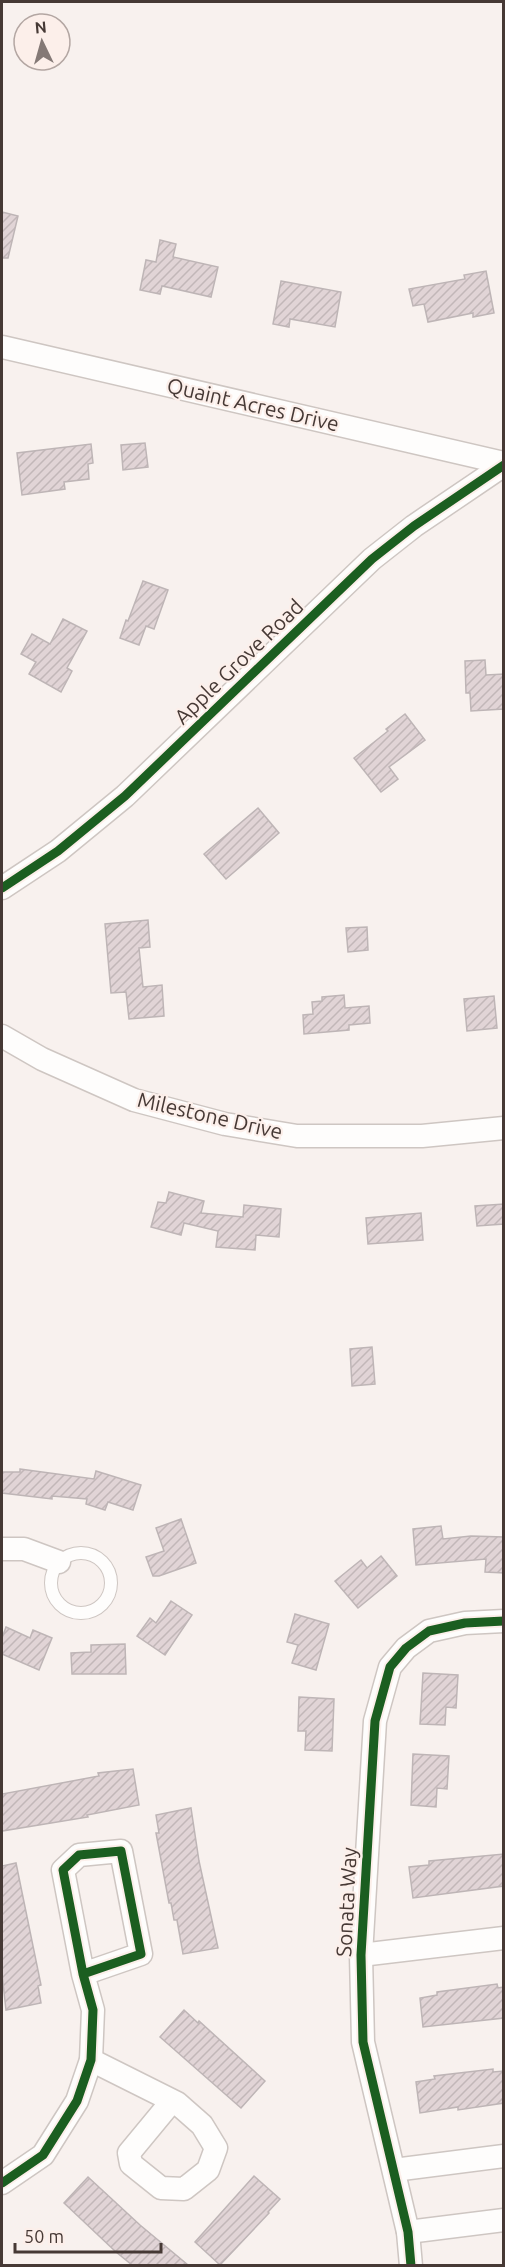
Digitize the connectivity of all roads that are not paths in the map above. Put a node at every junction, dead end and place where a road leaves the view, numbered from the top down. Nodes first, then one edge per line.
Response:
1 (2, 347) edge
2 (504, 464) edge
3 (2, 888) edge
4 (2, 1036) edge
5 (504, 1128) edge
6 (2, 1549) edge
7 (59, 1562) junction
8 (504, 1621) edge
9 (504, 1938) edge
10 (361, 1955) junction
11 (83, 1974) junction
12 (91, 2060) junction
13 (172, 2101) dead end
14 (504, 2156) edge
15 (394, 2170) junction
16 (2, 2183) edge
17 (504, 2220) edge
18 (408, 2232) junction
19 (411, 2265) edge

1 - 2 street, Quaint Acres Drive
2 - 3 street, Apple Grove Road
4 - 5 street, Milestone Drive
6 - 7 street
7 - 7 lane
8 - 10 street, Sonata Way
9 - 10 street
10 - 15 street, Sonata Way
11 - 11 street
11 - 12 street
12 - 13 street
12 - 16 street
14 - 15 street
15 - 18 street, Sonata Way
17 - 18 street
18 - 19 street, Sonata Way

